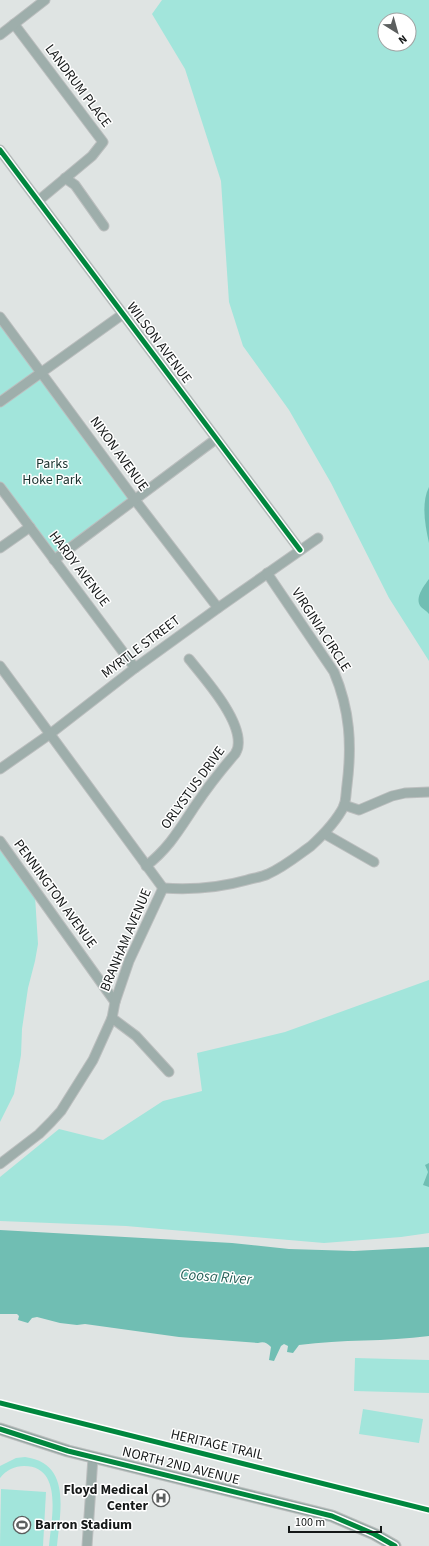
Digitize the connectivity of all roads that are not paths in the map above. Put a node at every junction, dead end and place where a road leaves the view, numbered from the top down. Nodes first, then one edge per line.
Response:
1 (45, 0) edge
2 (14, 24) junction
3 (0, 35) edge
4 (0, 150) edge
5 (65, 178) junction
6 (38, 201) junction
7 (104, 226) dead end
8 (122, 314) junction
9 (0, 317) edge
10 (41, 372) junction
11 (0, 402) edge
12 (216, 439) junction
13 (0, 487) edge
14 (135, 500) junction
15 (30, 527) junction
16 (318, 538) dead end
17 (0, 548) edge
18 (300, 550) junction
19 (54, 560) junction
20 (267, 573) junction
21 (218, 608) junction
22 (189, 659) dead end
23 (0, 666) edge
24 (136, 668) junction
25 (50, 734) junction
26 (0, 769) edge
27 (429, 792) edge
28 (344, 806) junction
29 (325, 834) junction
30 (0, 840) edge
31 (374, 862) dead end
32 (146, 866) junction
33 (163, 888) junction
34 (115, 1002) junction
35 (112, 1018) junction
36 (169, 1072) dead end
37 (0, 1164) edge
38 (0, 1429) edge
39 (93, 1457) junction
40 (87, 1546) edge
41 (395, 1546) edge

1 - 2 street
2 - 3 street
2 - 5 street, LANDRUM PLACE
4 - 6 street, WILSON AVENUE
5 - 6 street
5 - 7 street
6 - 8 street, WILSON AVENUE
8 - 10 street
8 - 12 street, WILSON AVENUE
9 - 10 street, NIXON AVENUE
10 - 11 street
10 - 14 street, NIXON AVENUE
12 - 14 street
12 - 18 street, WILSON AVENUE
13 - 15 street, HARDY AVENUE
14 - 19 street
14 - 21 street, NIXON AVENUE
15 - 17 street
15 - 19 street, HARDY AVENUE
16 - 18 street, MYRTLE STREET
18 - 20 street, MYRTLE STREET
19 - 24 street, HARDY AVENUE
20 - 21 street, MYRTLE STREET
20 - 28 street, VIRGINIA CIRCLE
21 - 24 street, MYRTLE STREET
22 - 32 street, ORLYSTUS DRIVE
23 - 25 street, BRANHAM AVENUE
24 - 25 street, MYRTLE STREET
25 - 26 street, MYRTLE STREET
25 - 32 street, BRANHAM AVENUE
27 - 28 street
28 - 29 street, VIRGINIA CIRCLE
29 - 31 street
29 - 33 street, VIRGINIA CIRCLE
30 - 34 street, PENNINGTON AVENUE
32 - 33 street, BRANHAM AVENUE
33 - 34 street, BRANHAM AVENUE
34 - 35 street, BRANHAM AVENUE
35 - 36 street
35 - 37 street, BRANHAM AVENUE
38 - 39 main road, NORTH 2ND AVENUE
39 - 40 street
39 - 41 main road, NORTH 2ND AVENUE

